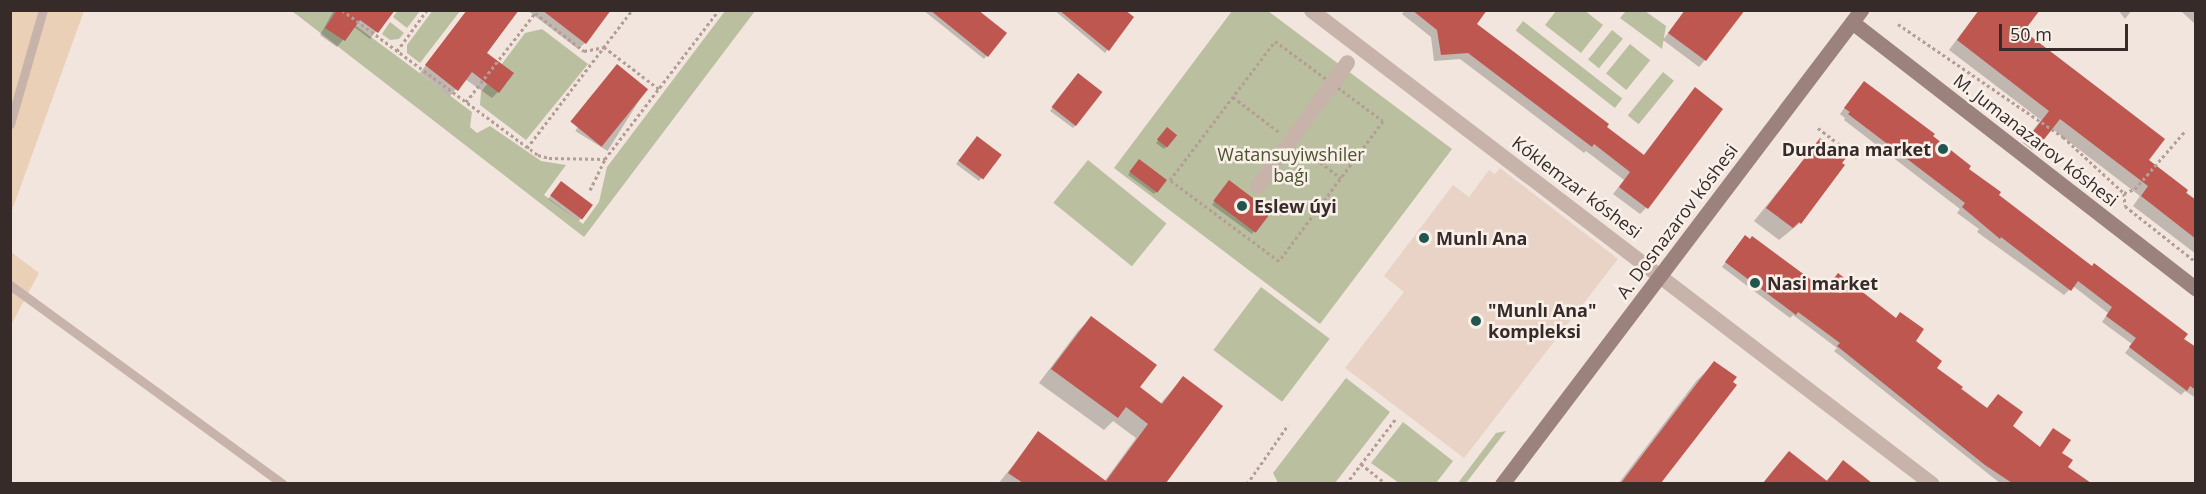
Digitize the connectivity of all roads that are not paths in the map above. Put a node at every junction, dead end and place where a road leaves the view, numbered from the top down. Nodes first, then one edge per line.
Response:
1 (43, 10) edge
2 (1311, 10) edge
3 (1854, 15) edge
4 (1347, 62) dead end
5 (10, 124) edge
6 (1257, 186) dead end
7 (1661, 275) junction
8 (10, 285) edge
9 (2196, 289) edge
10 (283, 483) edge
11 (1502, 483) edge
12 (1932, 483) edge

1 - 5 lane
2 - 7 street, Kóklemzar kóshesi
3 - 7 main road, A. Dosnazarov kóshesi
3 - 9 main road, M. Jumanazarov kóshesi
4 - 6 street
7 - 11 main road, A. Dosnazarov kóshesi
7 - 12 street, Kóklemzar kóshesi
8 - 10 lane

